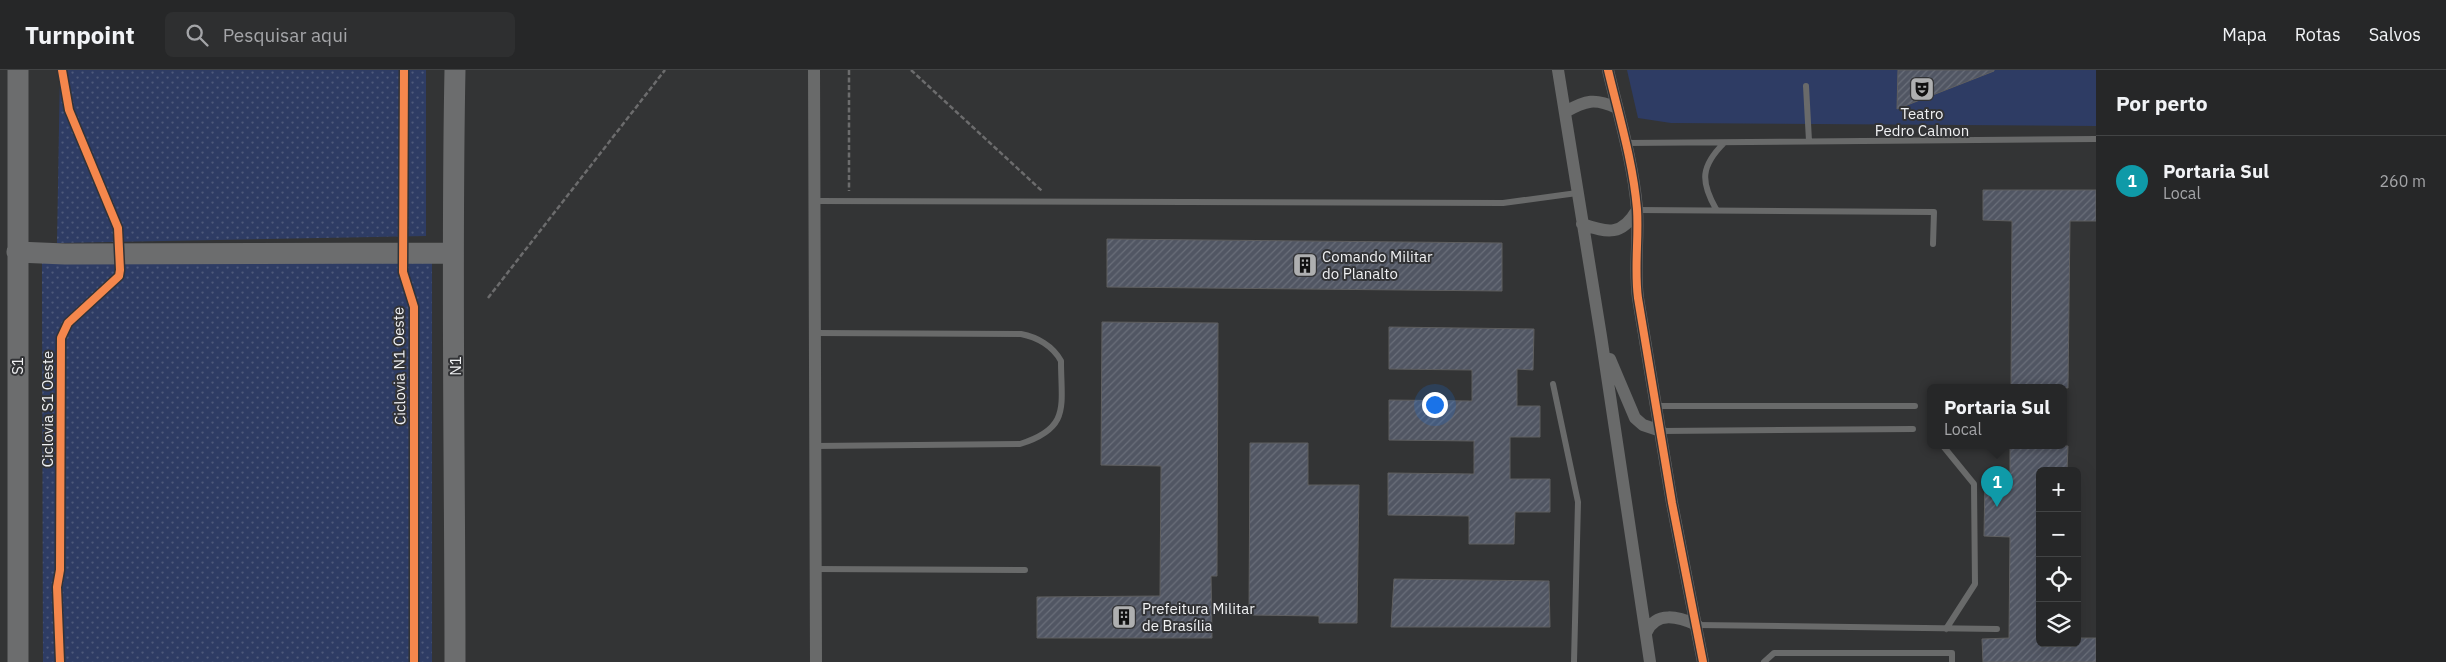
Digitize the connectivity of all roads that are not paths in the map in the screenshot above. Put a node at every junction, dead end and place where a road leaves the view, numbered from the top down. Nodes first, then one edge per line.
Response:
1 (18, 70) edge
2 (455, 70) edge
3 (814, 70) edge
4 (1558, 70) edge
5 (1608, 70) edge
6 (1806, 86) dead end
7 (1618, 108) junction
8 (1565, 112) junction
9 (2096, 139) edge
10 (1808, 141) junction
11 (1626, 143) junction
12 (1724, 143) junction
13 (1578, 193) junction
14 (815, 201) junction
15 (1716, 209) junction
16 (1637, 210) junction
17 (1582, 224) junction
18 (1933, 244) dead end
19 (17, 252) junction
20 (452, 252) junction
21 (815, 333) junction
22 (1601, 336) junction
23 (1552, 384) dead end
24 (1657, 406) junction
25 (1915, 406) dead end
26 (1912, 429) dead end
27 (1661, 431) junction
28 (815, 446) junction
29 (1945, 449) edge
30 (815, 570) junction
31 (1025, 570) dead end
32 (1697, 625) junction
33 (1946, 629) junction
34 (1997, 629) dead end
35 (1646, 633) junction
36 (18, 662) edge
37 (455, 662) edge
38 (816, 662) edge
39 (1574, 662) edge
40 (1650, 662) edge
41 (1704, 662) edge
42 (1764, 662) edge
43 (1952, 662) edge

1 - 19 highway, S1
2 - 20 highway, N1
3 - 14 street
4 - 8 street
5 - 7 street
6 - 10 lane
7 - 8 street
7 - 11 street
8 - 13 street
9 - 10 lane
10 - 12 lane
11 - 12 lane
11 - 16 street
12 - 15 lane
13 - 14 lane
13 - 17 street
14 - 21 street
15 - 16 lane
15 - 18 lane
16 - 17 street
16 - 24 street
17 - 22 street
19 - 20 highway
19 - 36 highway, S1
20 - 37 highway, N1
21 - 28 street
21 - 28 lane
22 - 27 street
22 - 35 street
23 - 39 lane
24 - 25 lane
24 - 27 street
26 - 27 lane
27 - 32 street
28 - 30 street
29 - 33 lane
30 - 31 lane
30 - 38 street
32 - 33 lane
32 - 35 street
32 - 41 street
33 - 34 lane
35 - 40 street
42 - 43 lane

